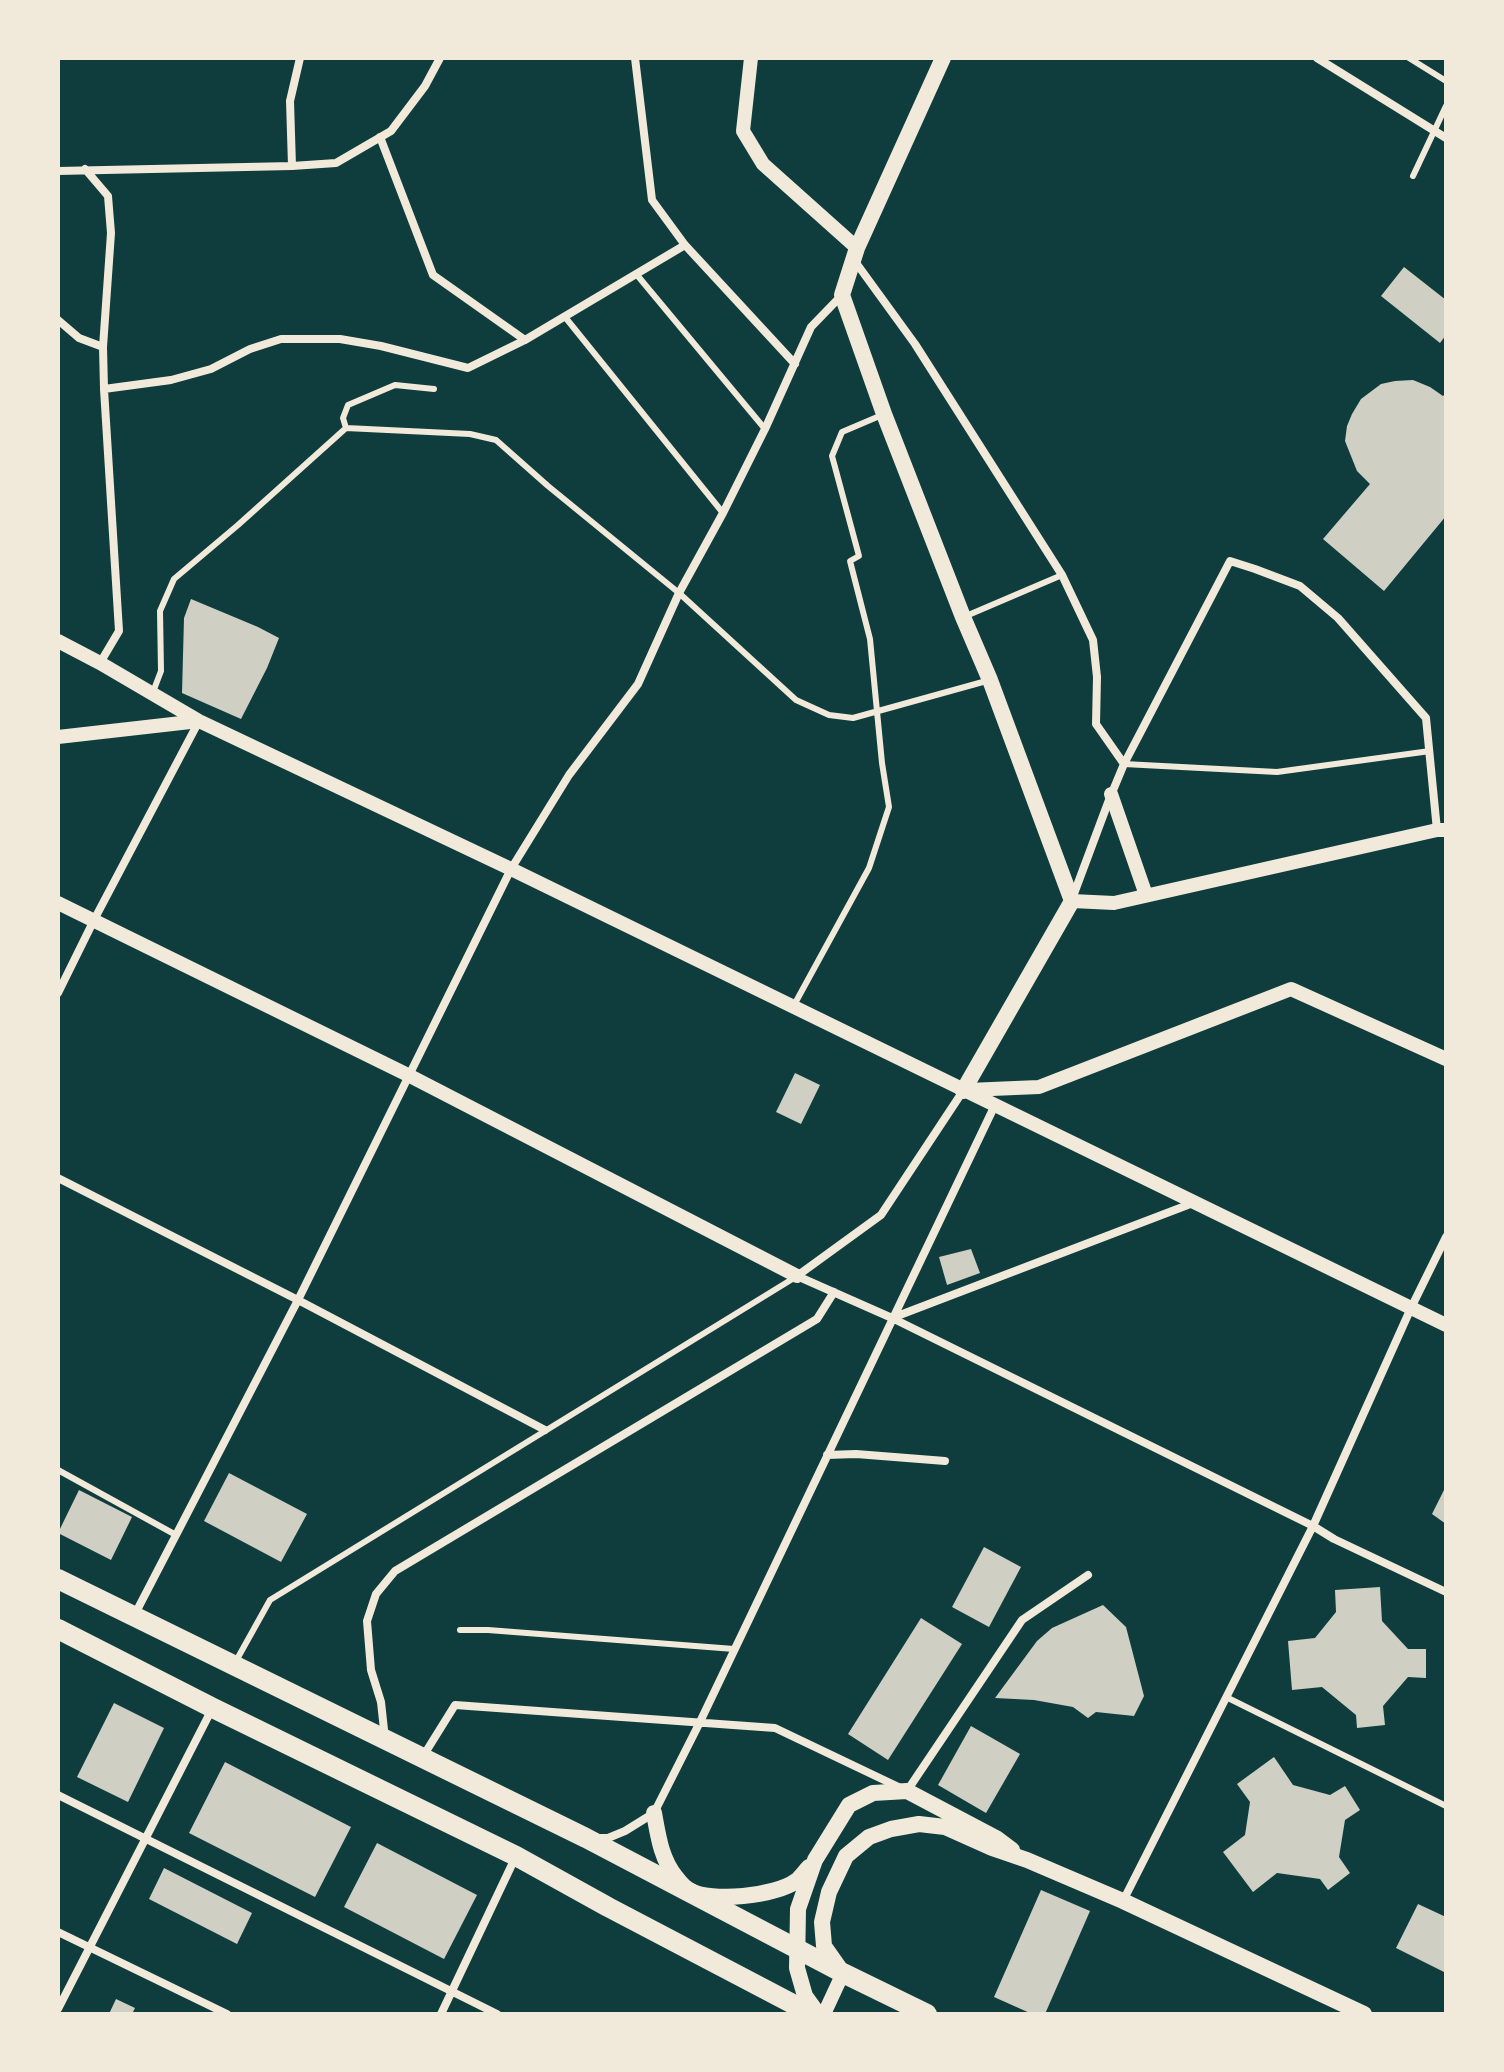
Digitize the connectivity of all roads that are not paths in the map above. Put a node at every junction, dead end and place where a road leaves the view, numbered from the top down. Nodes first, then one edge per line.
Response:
1 (300, 58) edge
2 (440, 58) edge
3 (635, 58) edge
4 (751, 58) edge
5 (943, 58) edge
6 (1317, 58) edge
7 (1409, 58) edge
8 (1446, 81) edge
9 (1446, 106) edge
10 (1433, 130) junction
11 (380, 137) junction
12 (1446, 138) edge
13 (292, 166) junction
14 (85, 169) junction
15 (58, 171) edge
16 (1413, 176) dead end
17 (685, 245) junction
18 (855, 253) junction
19 (637, 275) junction
20 (842, 295) junction
21 (565, 317) junction
22 (58, 320) edge
23 (525, 340) junction
24 (103, 347) junction
25 (795, 364) junction
26 (104, 389) junction
27 (434, 389) dead end
28 (884, 414) junction
29 (346, 428) junction
30 (765, 429) junction
31 (723, 513) junction
32 (1062, 575) junction
33 (679, 593) junction
34 (963, 617) junction
35 (58, 641) edge
36 (100, 663) junction
37 (990, 680) junction
38 (152, 695) junction
39 (878, 712) junction
40 (199, 721) junction
41 (58, 737) edge
42 (1430, 751) junction
43 (1124, 764) junction
44 (1111, 794) junction
45 (1441, 830) edge
46 (511, 869) junction
47 (1146, 895) junction
48 (1072, 901) junction
49 (58, 903) edge
50 (94, 920) junction
51 (58, 993) edge
52 (793, 1007) junction
53 (1446, 1059) edge
54 (408, 1075) junction
55 (963, 1091) junction
56 (995, 1105) junction
57 (58, 1178) edge
58 (1193, 1202) junction
59 (1446, 1237) edge
60 (797, 1276) junction
61 (834, 1292) junction
62 (298, 1300) junction
63 (1411, 1308) junction
64 (892, 1318) junction
65 (1446, 1325) edge
66 (545, 1430) junction
67 (827, 1455) junction
68 (945, 1461) dead end
69 (58, 1470) edge
70 (1313, 1526) junction
71 (176, 1535) junction
72 (1088, 1575) dead end
73 (58, 1579) edge
74 (1446, 1592) edge
75 (134, 1617) junction
76 (58, 1629) edge
77 (460, 1630) dead end
78 (734, 1649) junction
79 (235, 1664) junction
80 (1226, 1697) junction
81 (213, 1708) junction
82 (699, 1724) junction
83 (385, 1739) junction
84 (422, 1758) junction
85 (907, 1791) junction
86 (58, 1795) edge
87 (1446, 1806) edge
88 (654, 1813) junction
89 (145, 1838) junction
90 (586, 1838) junction
91 (516, 1856) junction
92 (815, 1860) junction
93 (1027, 1860) junction
94 (690, 1891) junction
95 (1123, 1901) junction
96 (58, 1932) edge
97 (89, 1947) junction
98 (796, 1948) junction
99 (843, 1973) junction
100 (453, 1991) junction
101 (58, 2009) edge
102 (227, 2014) edge
103 (441, 2014) edge
104 (497, 2014) edge
105 (812, 2014) edge
106 (818, 2014) edge
107 (824, 2014) edge
108 (927, 2014) edge
109 (1364, 2014) edge

1 - 13 street
2 - 11 street
3 - 17 street
4 - 18 street
5 - 18 main road
6 - 10 street
7 - 8 lane
9 - 10 lane
10 - 12 street
10 - 16 lane
11 - 13 street
11 - 23 street
13 - 14 street
14 - 15 street
14 - 24 street
17 - 19 street
17 - 25 street
18 - 20 main road
18 - 32 street
19 - 21 street
19 - 30 lane
20 - 25 street
20 - 28 main road
21 - 23 street
21 - 31 lane
22 - 24 street
23 - 26 street
24 - 26 street
25 - 30 street
26 - 36 street
27 - 29 lane
28 - 34 main road
28 - 39 lane
29 - 33 lane
29 - 38 lane
30 - 31 street
31 - 33 street
32 - 34 lane
32 - 43 street
33 - 39 lane
33 - 46 street
34 - 37 main road
35 - 36 street
36 - 38 street
37 - 39 lane
37 - 48 main road
38 - 40 street
39 - 52 lane
40 - 41 street
40 - 46 street
40 - 50 street
42 - 43 lane
42 - 43 street
42 - 45 street
43 - 44 street
44 - 47 street
44 - 48 street
45 - 47 street
46 - 52 street
46 - 54 street
47 - 48 street
48 - 55 main road
49 - 50 street
50 - 51 street
50 - 54 street
52 - 55 street
53 - 55 street
54 - 60 street
54 - 62 street
55 - 56 street
55 - 60 street
56 - 58 street
56 - 64 street
57 - 62 street
58 - 63 street
58 - 64 street
59 - 63 street
60 - 61 street
60 - 66 lane
61 - 64 street
61 - 83 street
62 - 66 street
62 - 71 street
63 - 65 street
63 - 70 street
64 - 67 street
64 - 70 street
66 - 79 lane
67 - 68 street
67 - 78 street
69 - 71 lane
70 - 74 street
70 - 80 street
71 - 75 street
72 - 85 street
73 - 75 main road
75 - 79 main road
76 - 81 main road
77 - 78 lane
78 - 82 street
79 - 83 main road
80 - 87 lane
80 - 95 street
81 - 89 street
81 - 91 main road
82 - 84 street
82 - 85 street
82 - 88 street
83 - 84 main road
84 - 90 main road
85 - 92 main road
85 - 93 main road
86 - 89 street
88 - 90 street
88 - 94 main road
89 - 97 street
89 - 100 street
90 - 94 main road
91 - 100 street
91 - 105 main road
92 - 94 main road
92 - 98 main road
93 - 95 main road
93 - 99 main road
94 - 98 main road
95 - 109 main road
96 - 97 street
97 - 101 street
97 - 102 street
98 - 99 main road
98 - 106 main road
99 - 107 street
99 - 108 main road
100 - 103 street
100 - 104 street

